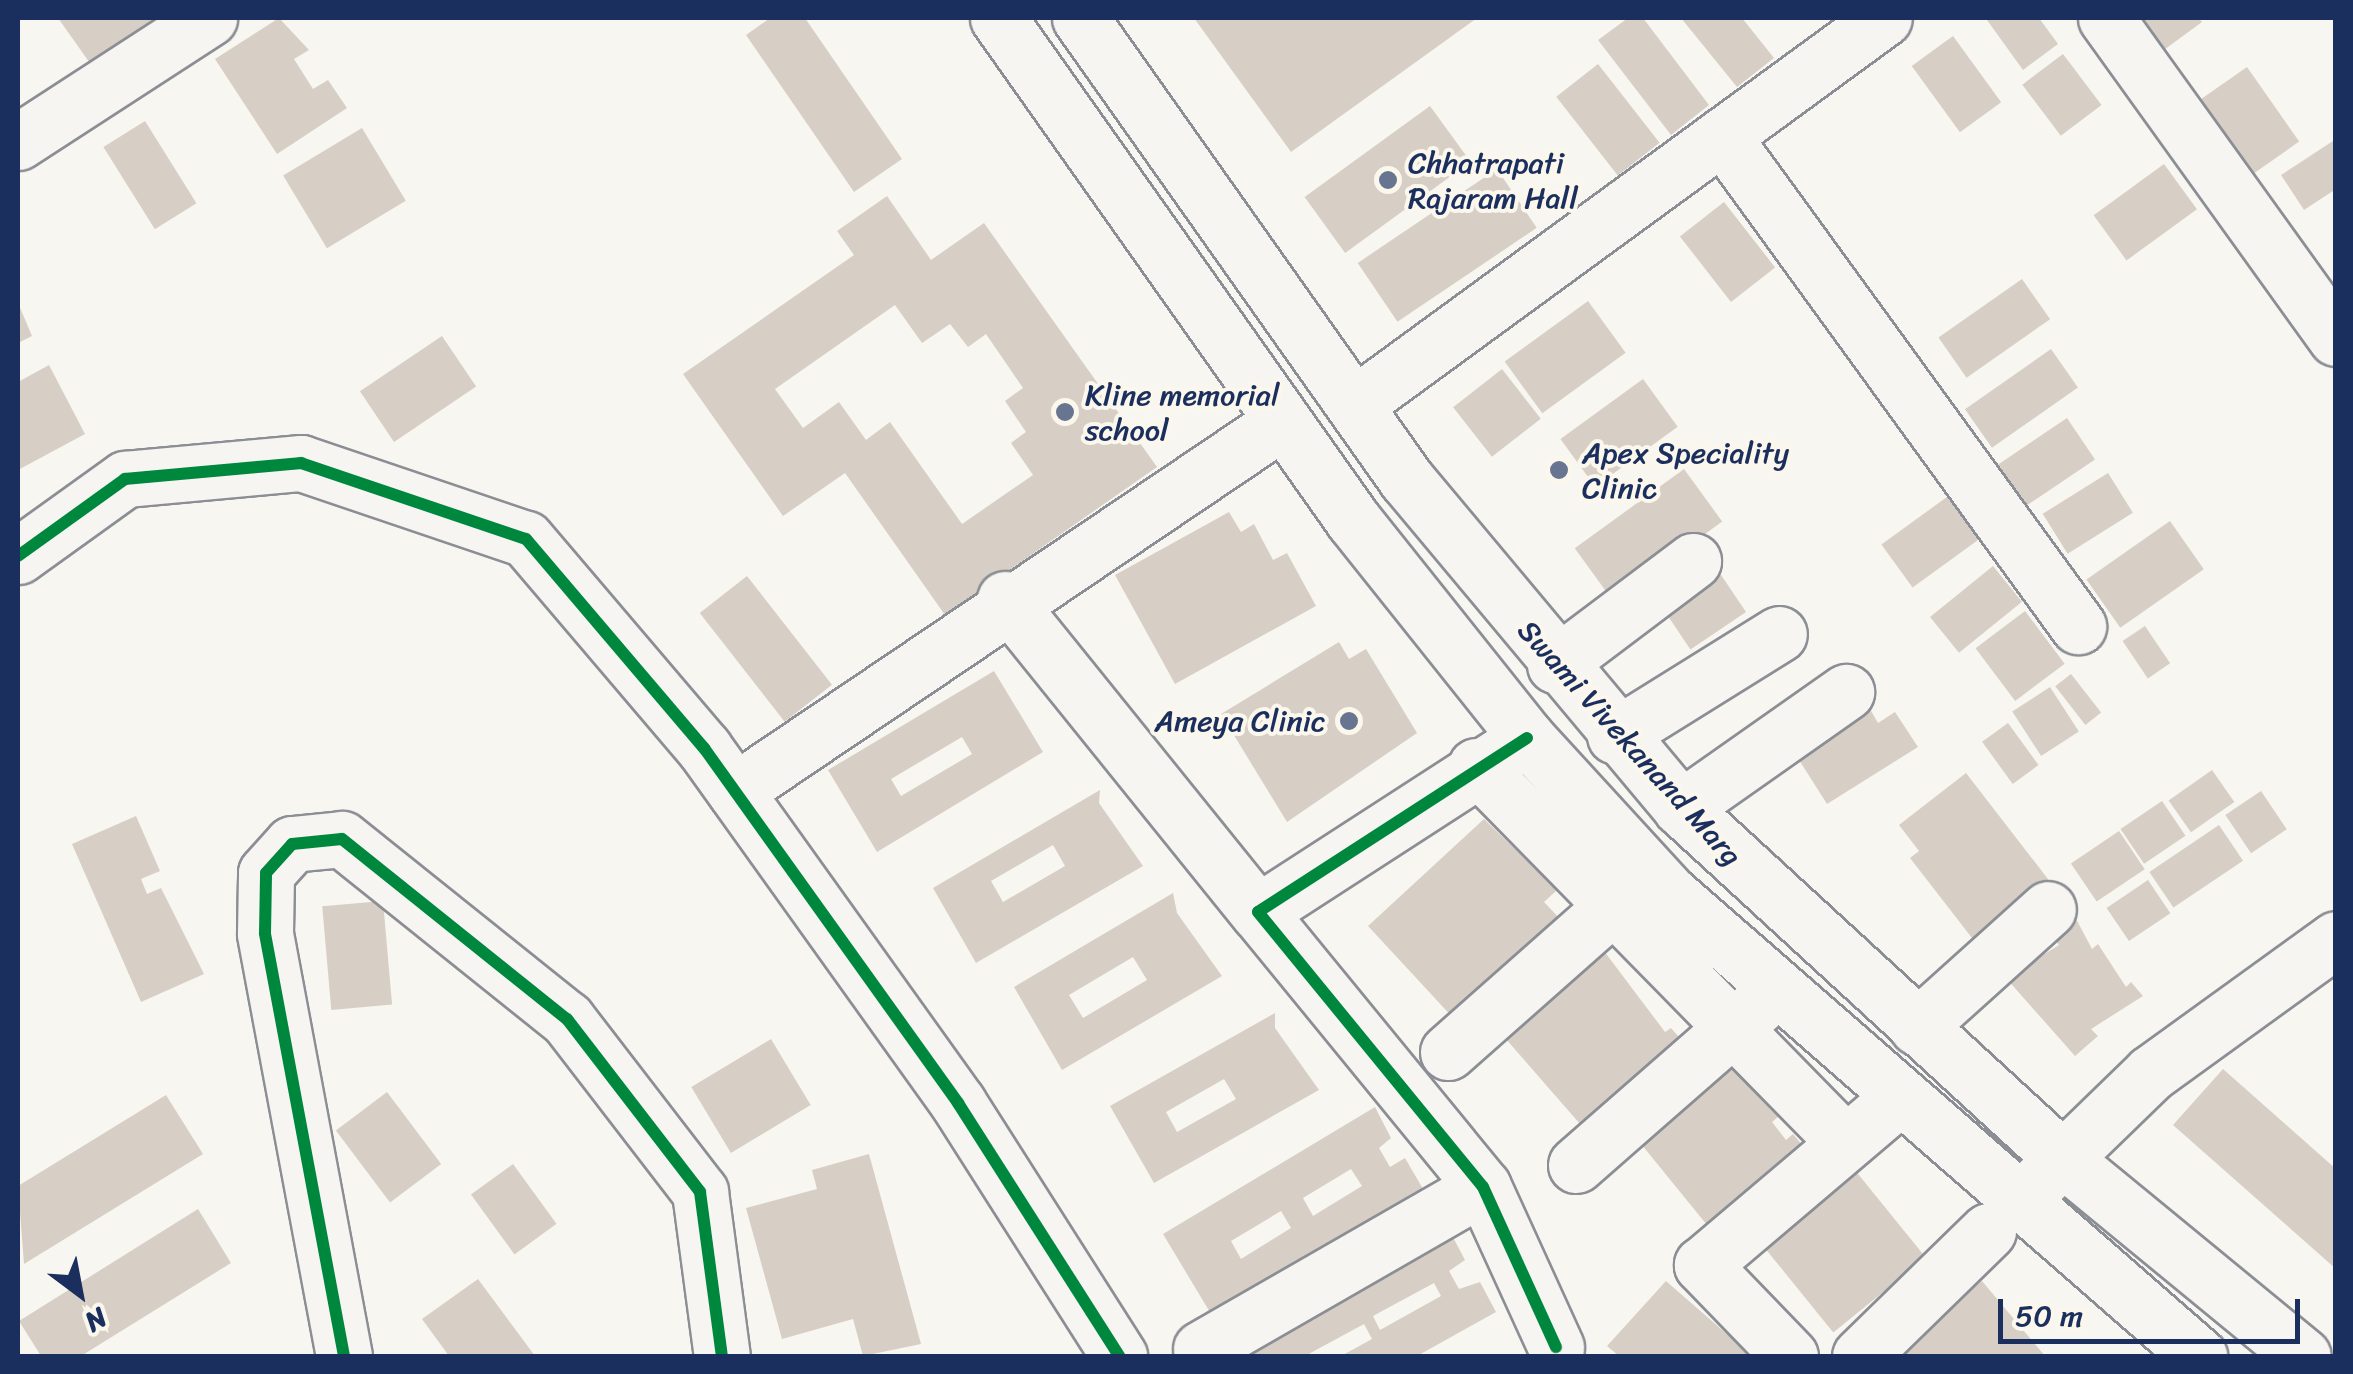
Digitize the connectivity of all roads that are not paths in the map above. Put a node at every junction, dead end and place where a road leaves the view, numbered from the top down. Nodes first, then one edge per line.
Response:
1 (208, 18) edge
2 (998, 18) edge
3 (1884, 18) edge
4 (2106, 18) edge
5 (1090, 21) edge
6 (1033, 68) junction
7 (1722, 136) junction
8 (18, 142) edge
9 (2336, 338) edge
10 (1354, 405) junction
11 (1282, 421) junction
12 (18, 556) edge
13 (1694, 561) dead end
14 (1006, 600) junction
15 (2078, 626) dead end
16 (1779, 634) dead end
17 (1555, 665) junction
18 (1846, 692) dead end
19 (1616, 736) junction
20 (1528, 738) junction
21 (1476, 766) junction
22 (735, 791) junction
23 (1681, 808) junction
24 (1632, 889) junction
25 (2048, 909) dead end
26 (1258, 912) junction
27 (2336, 939) edge
28 (1776, 989) junction
29 (1917, 1027) junction
30 (1733, 1028) junction
31 (1448, 1052) dead end
32 (1899, 1098) junction
33 (1845, 1142) junction
34 (2063, 1159) junction
35 (1576, 1165) dead end
36 (1483, 1187) junction
37 (2002, 1217) junction
38 (1201, 1349) dead end
39 (1555, 1353) edge
40 (344, 1356) edge
41 (722, 1356) edge
42 (1120, 1356) edge
43 (1790, 1356) edge
44 (1860, 1356) edge
45 (2199, 1356) edge
46 (2303, 1356) edge

1 - 8 street
2 - 6 street
3 - 7 street
4 - 9 street
5 - 6 street
5 - 10 street, Swami Vivekanand Marg
6 - 11 street
7 - 10 street
7 - 15 street
10 - 17 street, Swami Vivekanand Marg
11 - 14 street
11 - 20 street
12 - 22 street
13 - 17 street
14 - 22 street
14 - 26 street
16 - 19 street
17 - 19 street, Swami Vivekanand Marg
18 - 23 street
19 - 23 street, Swami Vivekanand Marg
20 - 21 street
20 - 24 street
21 - 24 street
21 - 26 street
22 - 42 street
23 - 29 street, Swami Vivekanand Marg
24 - 28 street
24 - 30 street
24 - 31 street
25 - 29 street
26 - 36 street
27 - 34 street
28 - 30 street
28 - 32 street
29 - 34 street, Swami Vivekanand Marg
30 - 33 street
30 - 35 street
32 - 33 street
32 - 37 street
33 - 43 street
34 - 37 street
34 - 46 street, Swami Vivekanand Marg
36 - 38 street
36 - 39 street
37 - 44 street
37 - 45 street
40 - 41 street

